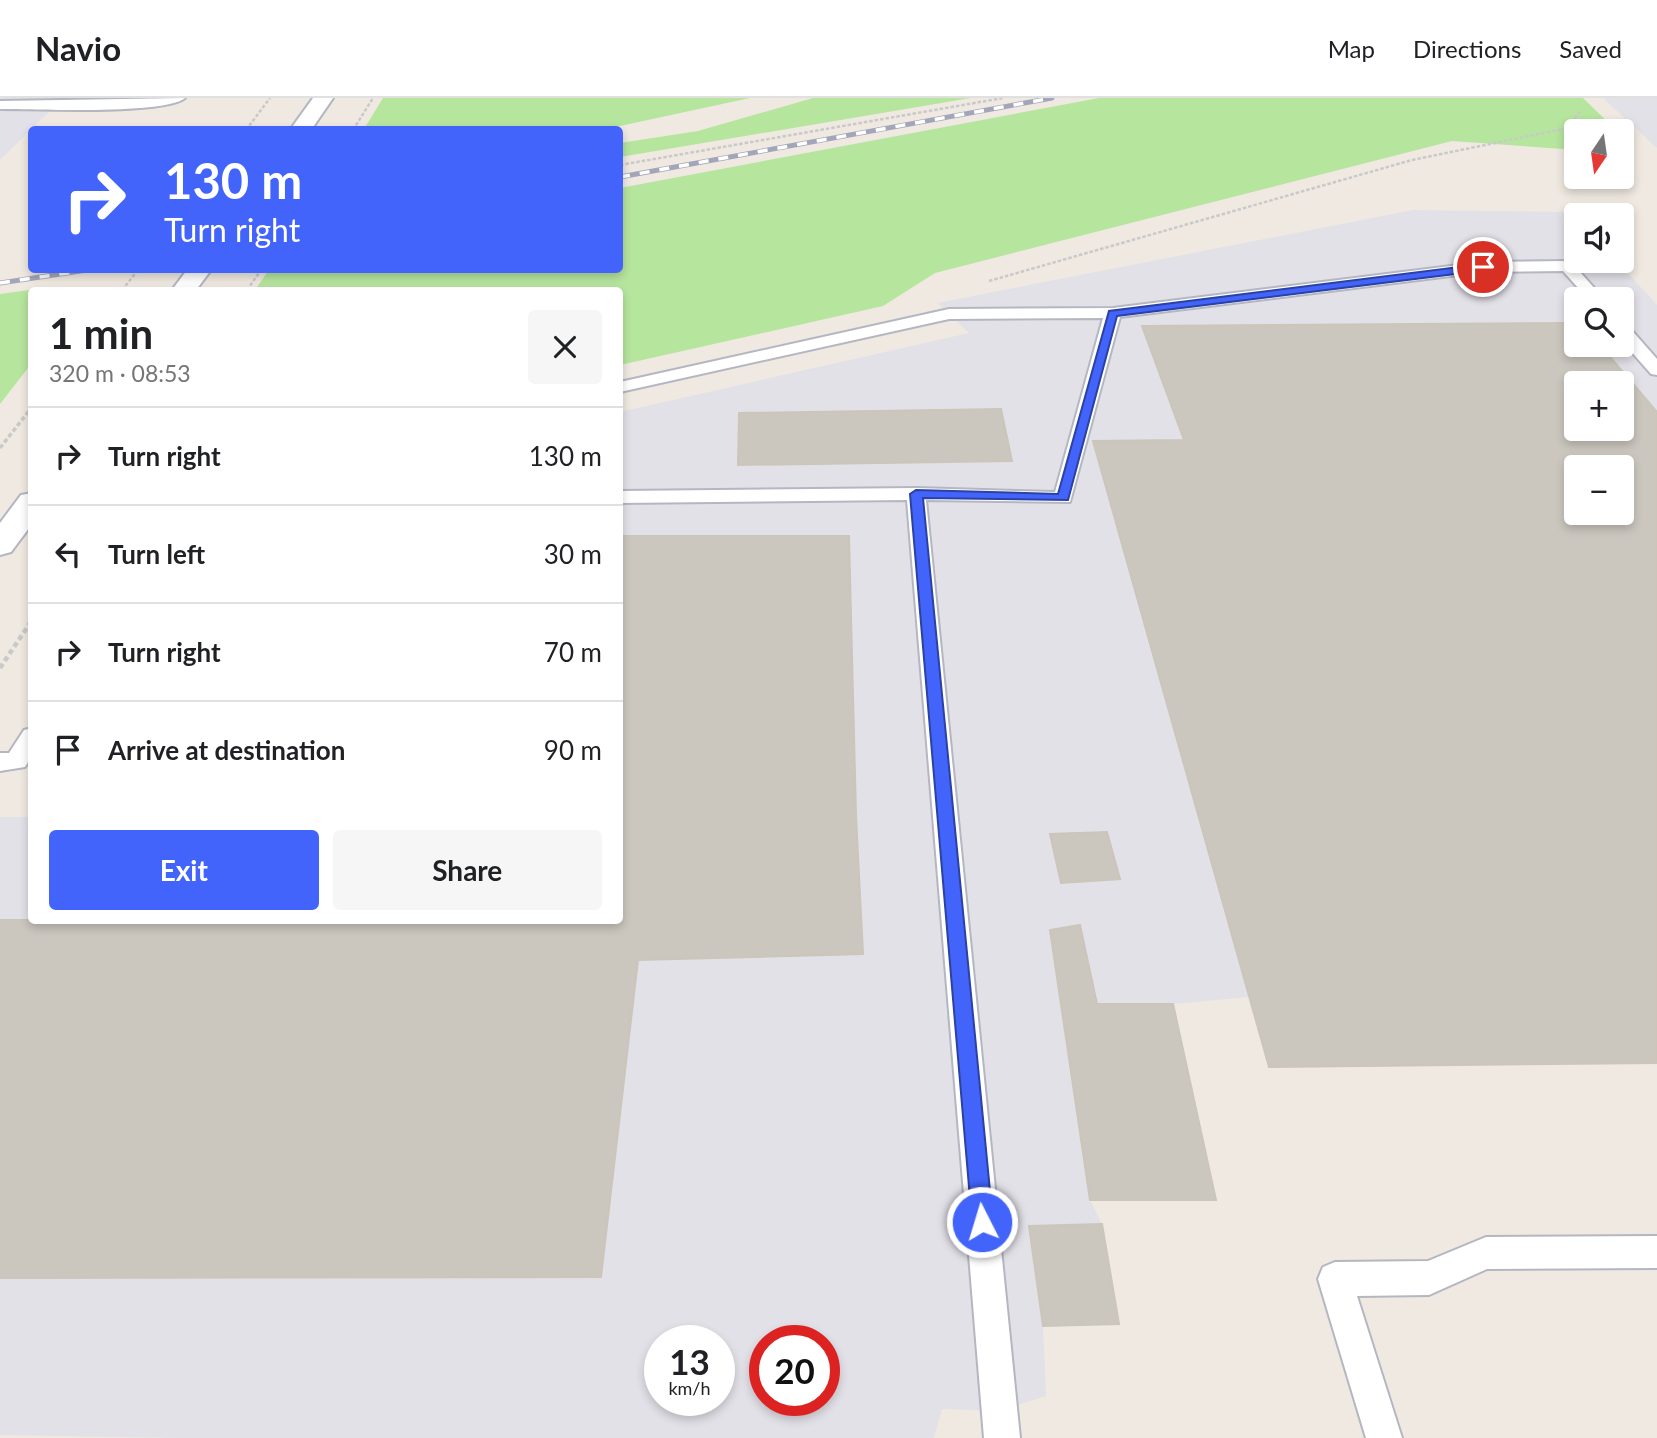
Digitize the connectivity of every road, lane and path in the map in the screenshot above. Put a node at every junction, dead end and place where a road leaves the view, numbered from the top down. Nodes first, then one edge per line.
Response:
1 (179, 98) edge
2 (270, 98) edge
3 (323, 98) edge
4 (373, 98) edge
5 (1003, 98) edge
6 (0, 104) edge
7 (1580, 110) dead end
8 (249, 126) edge
9 (303, 126) edge
10 (356, 126) edge
11 (623, 164) edge
12 (135, 273) edge
13 (987, 282) dead end
14 (124, 287) edge
15 (1585, 287) edge
16 (1113, 313) junction
17 (1634, 344) edge
18 (1657, 370) edge
19 (623, 386) edge
20 (28, 412) edge
21 (0, 448) edge
22 (916, 494) junction
23 (623, 497) edge
24 (28, 507) edge
25 (0, 545) edge
26 (28, 626) edge
27 (0, 668) edge
28 (28, 742) edge
29 (0, 762) edge
30 (1657, 1252) edge
31 (1002, 1438) edge
32 (1384, 1438) edge

1 - 6 lane
2 - 8 path
3 - 9 street
4 - 10 path
5 - 11 path
7 - 13 path
12 - 14 path
15 - 16 lane
16 - 19 lane
16 - 22 lane
17 - 18 lane
20 - 21 path
22 - 23 lane
22 - 31 lane
24 - 25 street
26 - 27 path
28 - 29 lane
30 - 32 lane

